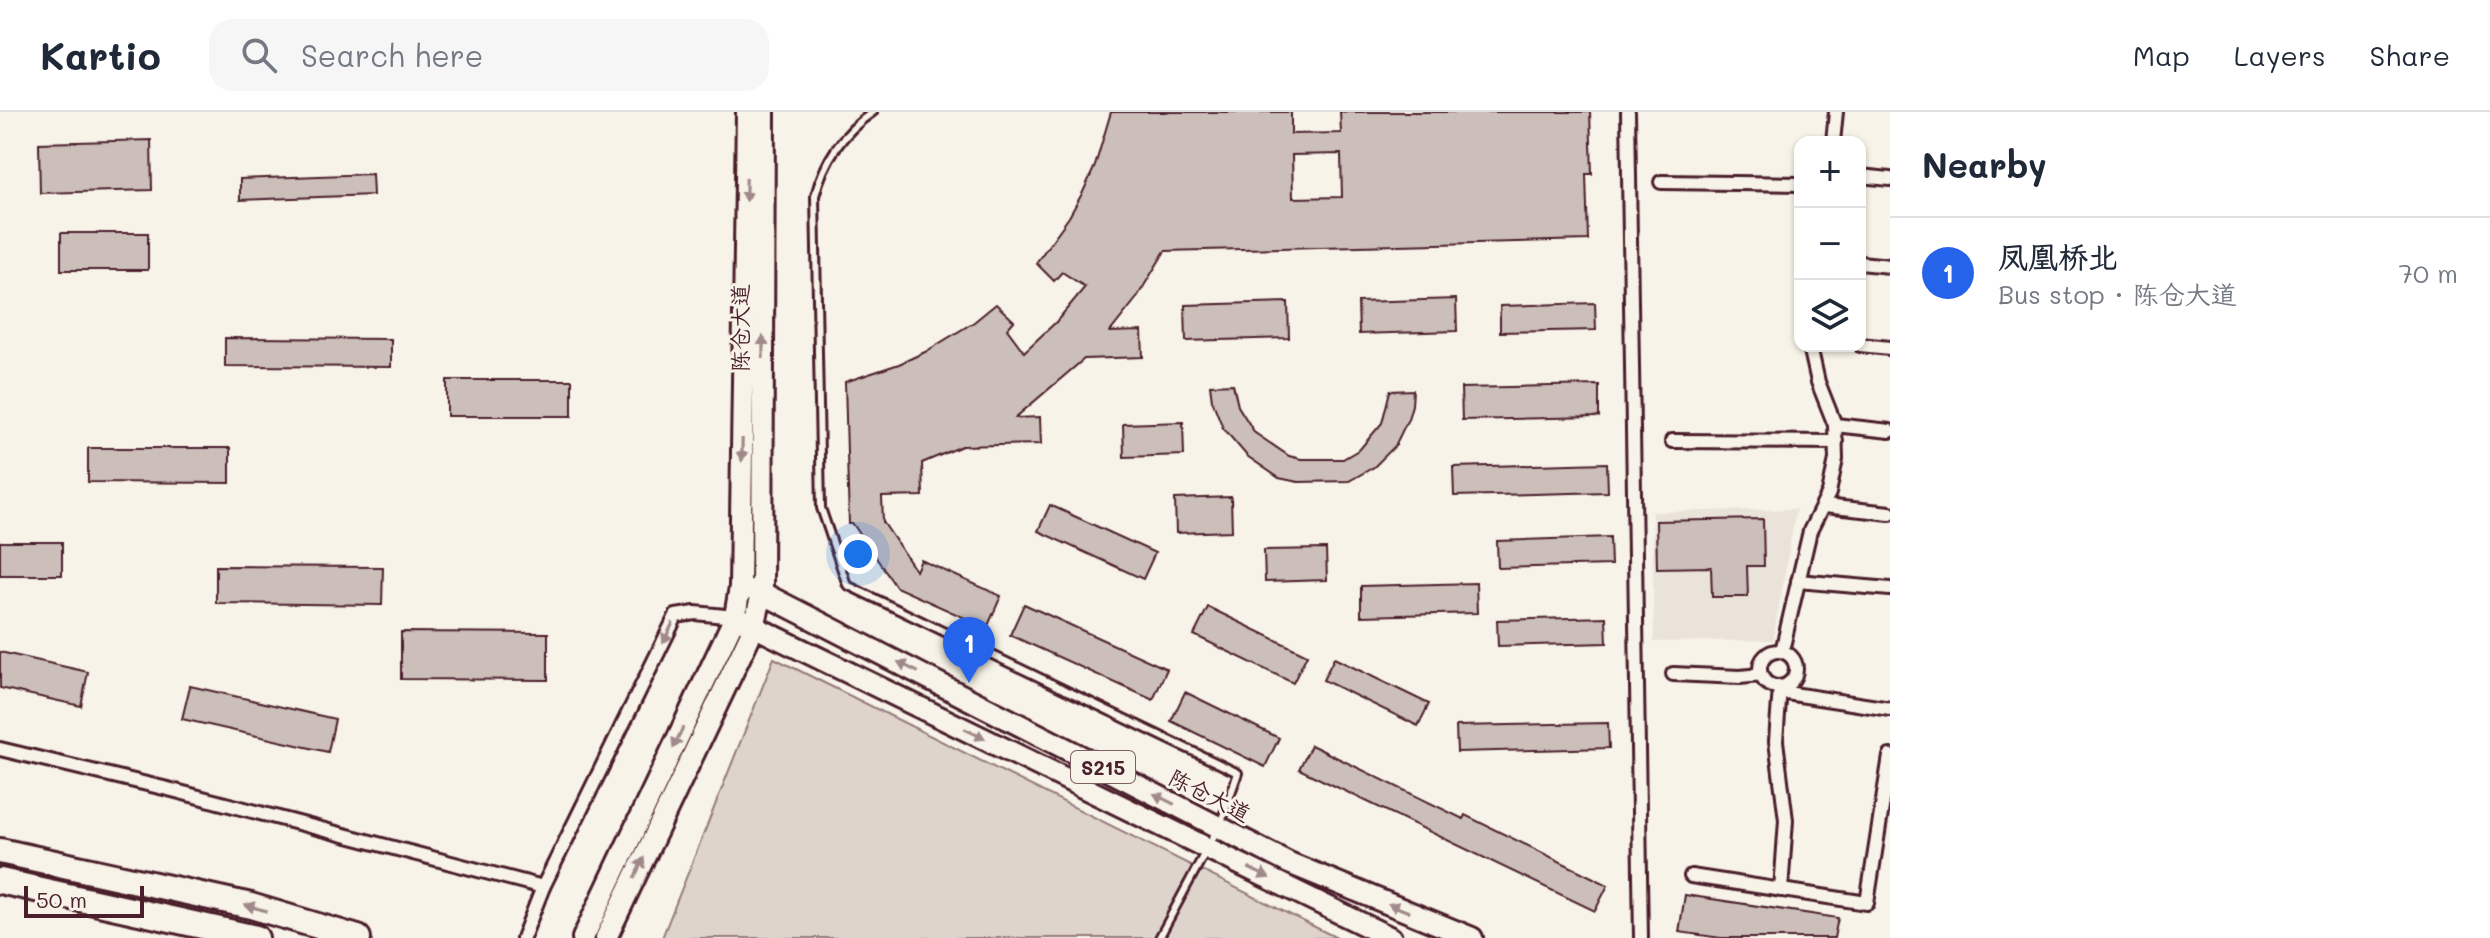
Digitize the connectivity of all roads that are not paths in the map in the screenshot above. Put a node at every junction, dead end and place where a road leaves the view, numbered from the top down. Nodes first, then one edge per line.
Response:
1 (747, 112) edge
2 (764, 112) edge
3 (873, 112) edge
4 (1628, 112) edge
5 (1836, 112) edge
6 (1834, 136) edge
7 (1866, 177) edge
8 (1890, 179) edge
9 (1661, 182) dead end
10 (1794, 184) edge
11 (1866, 264) edge
12 (1890, 266) edge
13 (1866, 346) edge
14 (1890, 348) edge
15 (1811, 352) edge
16 (1835, 425) junction
17 (1890, 431) edge
18 (1672, 441) dead end
19 (1836, 442) junction
20 (1824, 506) junction
21 (1890, 513) edge
22 (1798, 581) junction
23 (740, 587) junction
24 (1890, 589) edge
25 (762, 593) junction
26 (735, 617) junction
27 (754, 627) junction
28 (1782, 651) junction
29 (1673, 674) dead end
30 (1760, 675) junction
31 (1780, 690) junction
32 (1890, 709) edge
33 (0, 749) edge
34 (1890, 756) edge
35 (1219, 827) junction
36 (1207, 848) junction
37 (0, 851) edge
38 (1691, 876) dead end
39 (0, 881) edge
40 (543, 887) junction
41 (1781, 890) junction
42 (256, 938) edge
43 (358, 938) edge
44 (523, 938) edge
45 (583, 938) edge
46 (606, 938) edge
47 (1159, 938) edge
48 (1391, 938) edge
49 (1472, 938) edge
50 (1641, 938) edge

1 -> 23 main road, 陈仓大道
25 -> 2 main road, 陈仓大道
3 - 35 lane
4 - 50 street
5 - 6 street
7 - 8 street
9 - 10 street
11 - 12 street
13 - 14 street
15 - 16 street
16 - 17 street
16 - 19 street
18 - 19 street
19 - 20 street
20 - 21 street
20 - 22 street
22 - 24 street
22 - 28 street
23 - 25 main road, 陈仓大道 / S215
23 - 26 main road, 陈仓大道
25 - 27 main road
35 -> 25 main road, 陈仓大道 / S215
26 - 27 main road
26 -> 40 street
26 -> 45 main road, 陈仓大道
27 -> 36 main road
46 -> 27 main road
28 - 30 street
28 - 31 street
29 - 30 street
30 - 31 street
31 - 32 street
31 - 41 street
33 - 40 street
34 - 41 street
35 - 36 lane
49 -> 35 main road, 陈仓大道 / S215
36 - 47 lane
36 -> 48 main road
43 -> 37 highway
38 - 41 street
39 - 42 highway
40 - 44 street

